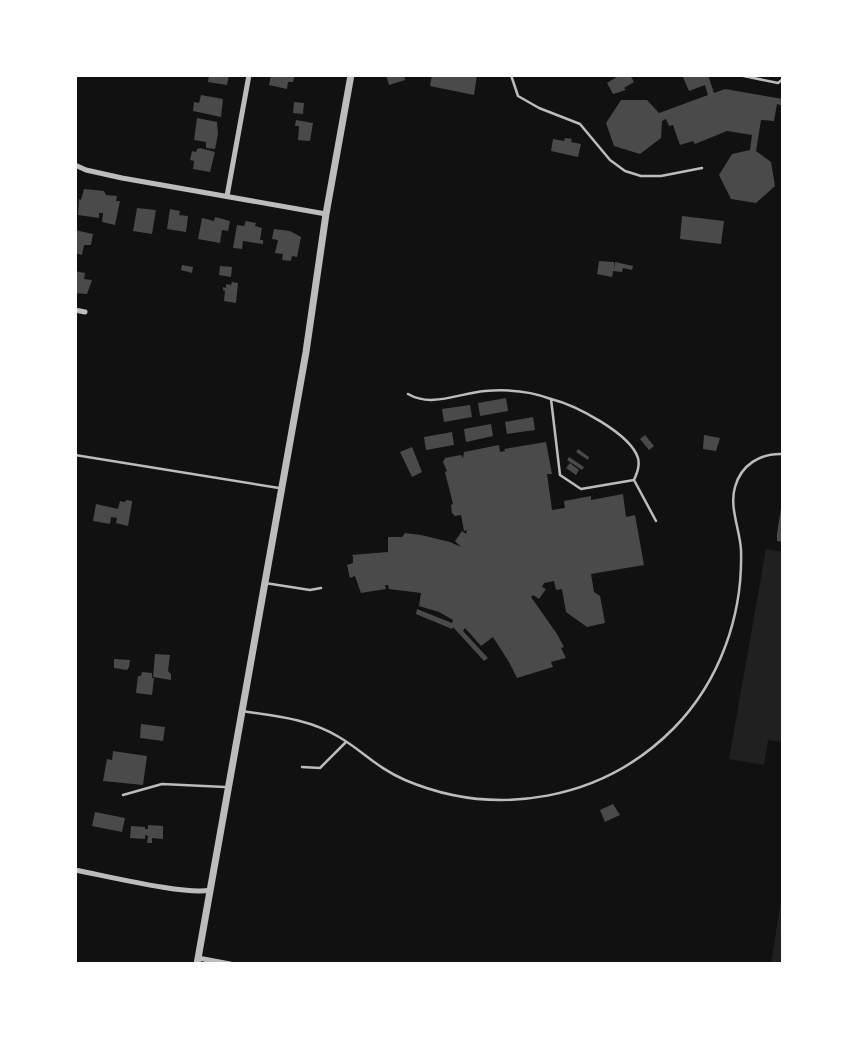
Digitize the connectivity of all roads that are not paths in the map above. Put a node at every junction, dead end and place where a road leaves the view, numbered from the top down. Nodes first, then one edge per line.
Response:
1 (249, 75) edge
2 (351, 75) edge
3 (511, 75) edge
4 (738, 75) edge
5 (783, 79) edge
6 (75, 165) edge
7 (702, 168) dead end
8 (227, 196) junction
9 (327, 214) junction
10 (75, 310) edge
11 (85, 312) dead end
12 (408, 394) dead end
13 (551, 399) junction
14 (783, 454) edge
15 (75, 455) edge
16 (634, 480) junction
17 (282, 488) junction
18 (656, 521) dead end
19 (265, 583) junction
20 (321, 588) dead end
21 (242, 711) junction
22 (346, 742) junction
23 (302, 767) dead end
24 (228, 788) junction
25 (123, 795) dead end
26 (75, 870) edge
27 (210, 890) junction
28 (197, 961) edge
29 (230, 964) edge

1 - 8 street
2 - 9 street
3 - 7 lane
4 - 5 lane
6 - 8 street
8 - 9 street
9 - 17 street
10 - 11 street
12 - 13 lane
13 - 16 lane
13 - 16 lane
14 - 22 lane
15 - 17 lane
16 - 18 lane
17 - 19 street
19 - 20 lane
19 - 21 street
21 - 22 lane
21 - 24 street
22 - 23 lane
24 - 25 lane
24 - 27 street
26 - 27 street
27 - 28 street
28 - 29 street

